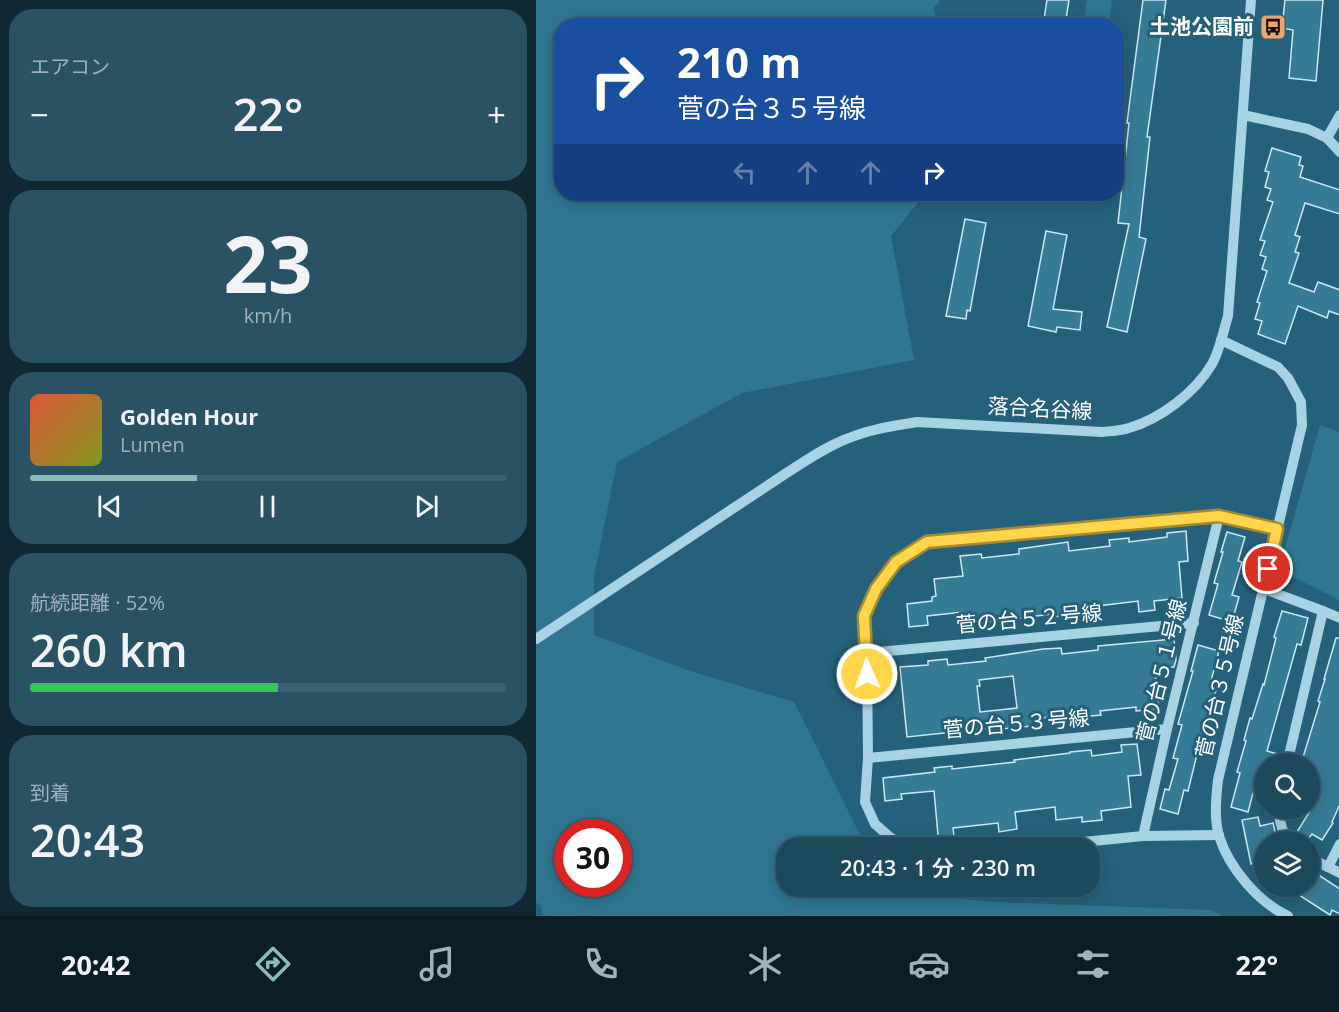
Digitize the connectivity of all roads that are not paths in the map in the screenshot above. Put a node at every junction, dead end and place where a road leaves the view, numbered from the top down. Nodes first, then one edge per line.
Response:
1 (1251, 0) edge
2 (1243, 115) junction
3 (1340, 115) edge
4 (1326, 138) junction
5 (1340, 152) edge
6 (1221, 340) junction
7 (1219, 516) junction
8 (1277, 529) junction
9 (1264, 589) junction
10 (1323, 610) junction
11 (1340, 618) edge
12 (1194, 622) junction
13 (536, 639) edge
14 (867, 653) junction
15 (1168, 729) junction
16 (1290, 753) edge
17 (868, 758) junction
18 (1219, 835) junction
19 (1143, 836) junction
20 (890, 837) edge
21 (1100, 840) edge
22 (1340, 844) edge
23 (1320, 863) edge
24 (1328, 867) junction
25 (1340, 873) edge
26 (1288, 916) edge

1 - 2 street, 落合名谷線
2 - 4 street
2 - 6 street, 落合名谷線
3 - 4 street
4 - 5 street
6 - 8 street, 菅の台３５号線
6 - 13 street, 落合名谷線
7 - 8 street
7 - 12 street, 菅の台５１号線
7 - 14 street
8 - 9 street, 菅の台３５号線
9 - 10 street
9 - 18 street, 菅の台３５号線
10 - 11 street
10 - 16 street
12 - 14 street, 菅の台５２号線
12 - 15 street, 菅の台５１号線
14 - 17 street
15 - 17 street, 菅の台５３号線
15 - 19 street, 菅の台５１号線
17 - 20 street
18 - 19 street
18 - 26 street, 菅の台３５号線
19 - 21 street
22 - 24 street
23 - 24 street
24 - 25 street

